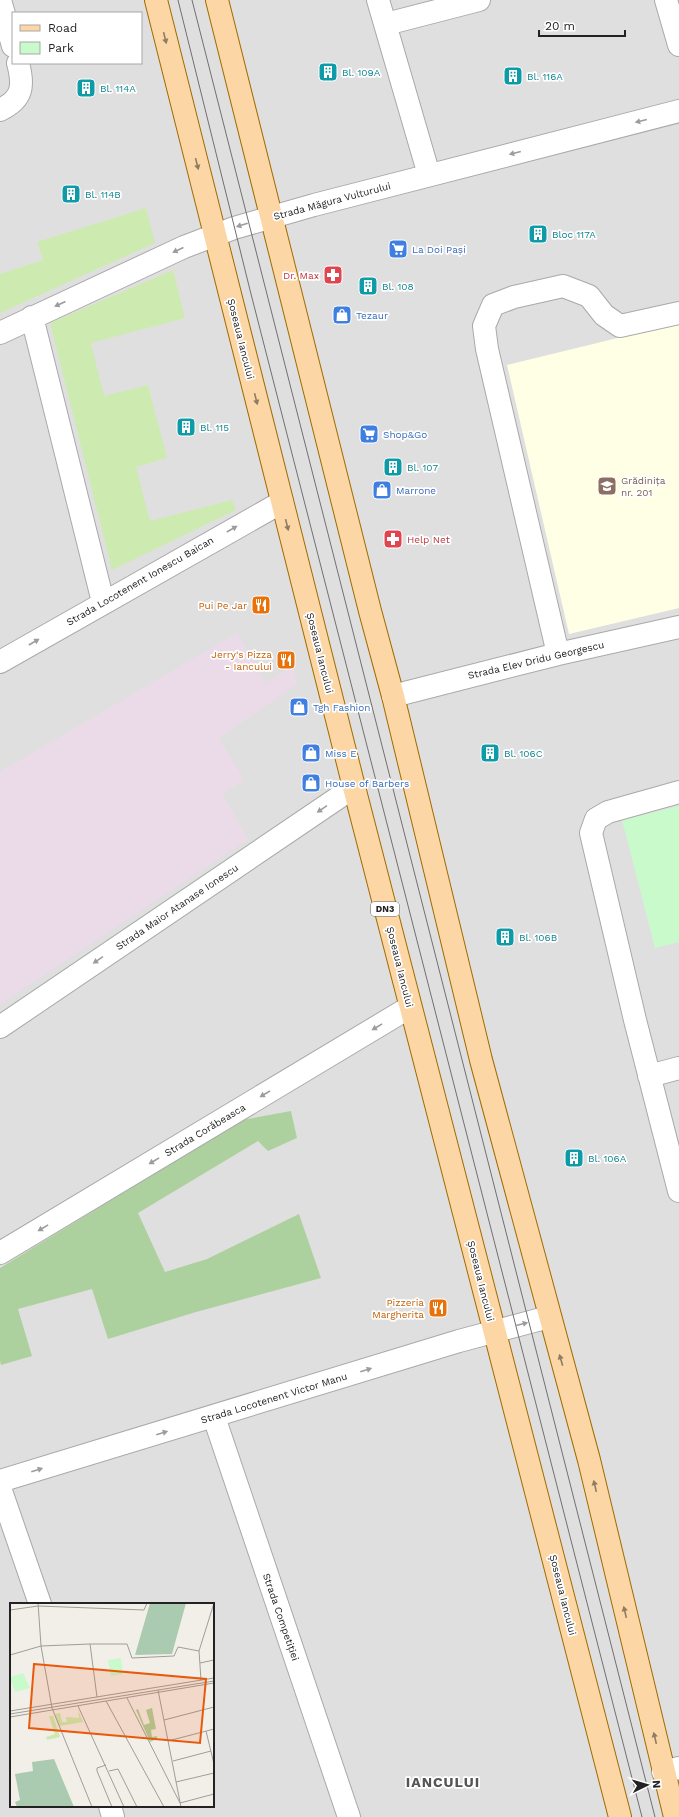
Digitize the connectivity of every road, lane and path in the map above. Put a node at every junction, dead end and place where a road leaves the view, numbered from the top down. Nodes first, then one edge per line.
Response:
1 (0, 0) edge
2 (156, 0) edge
3 (217, 0) edge
4 (378, 0) edge
5 (479, 0) edge
6 (666, 0) edge
7 (386, 24) junction
8 (12, 42) edge
9 (679, 45) edge
10 (18, 64) edge
11 (0, 110) edge
12 (679, 111) edge
13 (430, 175) junction
14 (271, 216) junction
15 (214, 235) junction
16 (679, 313) edge
17 (32, 317) junction
18 (0, 333) edge
19 (282, 502) junction
20 (103, 602) junction
21 (679, 627) edge
22 (558, 654) junction
23 (0, 662) edge
24 (393, 696) junction
25 (354, 787) junction
26 (679, 792) edge
27 (410, 1007) junction
28 (0, 1026) edge
29 (679, 1068) edge
30 (649, 1076) junction
31 (679, 1191) edge
32 (0, 1253) edge
33 (549, 1317) junction
34 (494, 1332) junction
35 (214, 1417) junction
36 (0, 1481) edge
37 (0, 1488) edge
38 (40, 1603) edge
39 (671, 1770) edge
40 (110, 1807) edge
41 (113, 1817) edge
42 (349, 1817) edge
43 (620, 1817) edge
44 (675, 1817) edge

1 - 8 street
2 -> 15 main road, Șoseaua Iancului / DN3
3 - 14 main road
4 - 7 street
5 - 7 street
6 - 9 street
7 - 13 street
10 - 11 street
12 -> 13 street, Strada Măgura Vulturului
13 - 14 street, Strada Măgura Vulturului
14 -> 15 street, Strada Măgura Vulturului
14 - 24 main road
15 -> 17 street, Strada Măgura Vulturului
15 -> 19 main road, Șoseaua Iancului / DN3
16 - 22 street
17 - 18 street, Strada Măgura Vulturului
17 - 20 street
20 -> 19 street, Strada Locotenent Ionescu Baican
19 -> 25 main road, Șoseaua Iancului / DN3
23 -> 20 street, Strada Locotenent Ionescu Baican
21 - 22 street, Strada Elev Dridu Georgescu
22 - 24 street, Strada Elev Dridu Georgescu
24 - 33 main road
25 - 27 main road, Șoseaua Iancului / DN3
25 -> 28 street, Strada Maior Atanase Ionescu
26 - 30 street
27 -> 32 street, Strada Corăbeasca
27 - 34 main road, Șoseaua Iancului / DN3
29 - 30 street
30 - 31 street
34 -> 33 street, Strada Locotenent Victor Manu
39 -> 33 main road
35 -> 34 street, Strada Locotenent Victor Manu
34 - 43 main road, Șoseaua Iancului / DN3
36 -> 35 street, Strada Locotenent Victor Manu
35 - 42 street, Strada Competiției
37 - 38 street
39 - 44 main road
40 - 41 street

